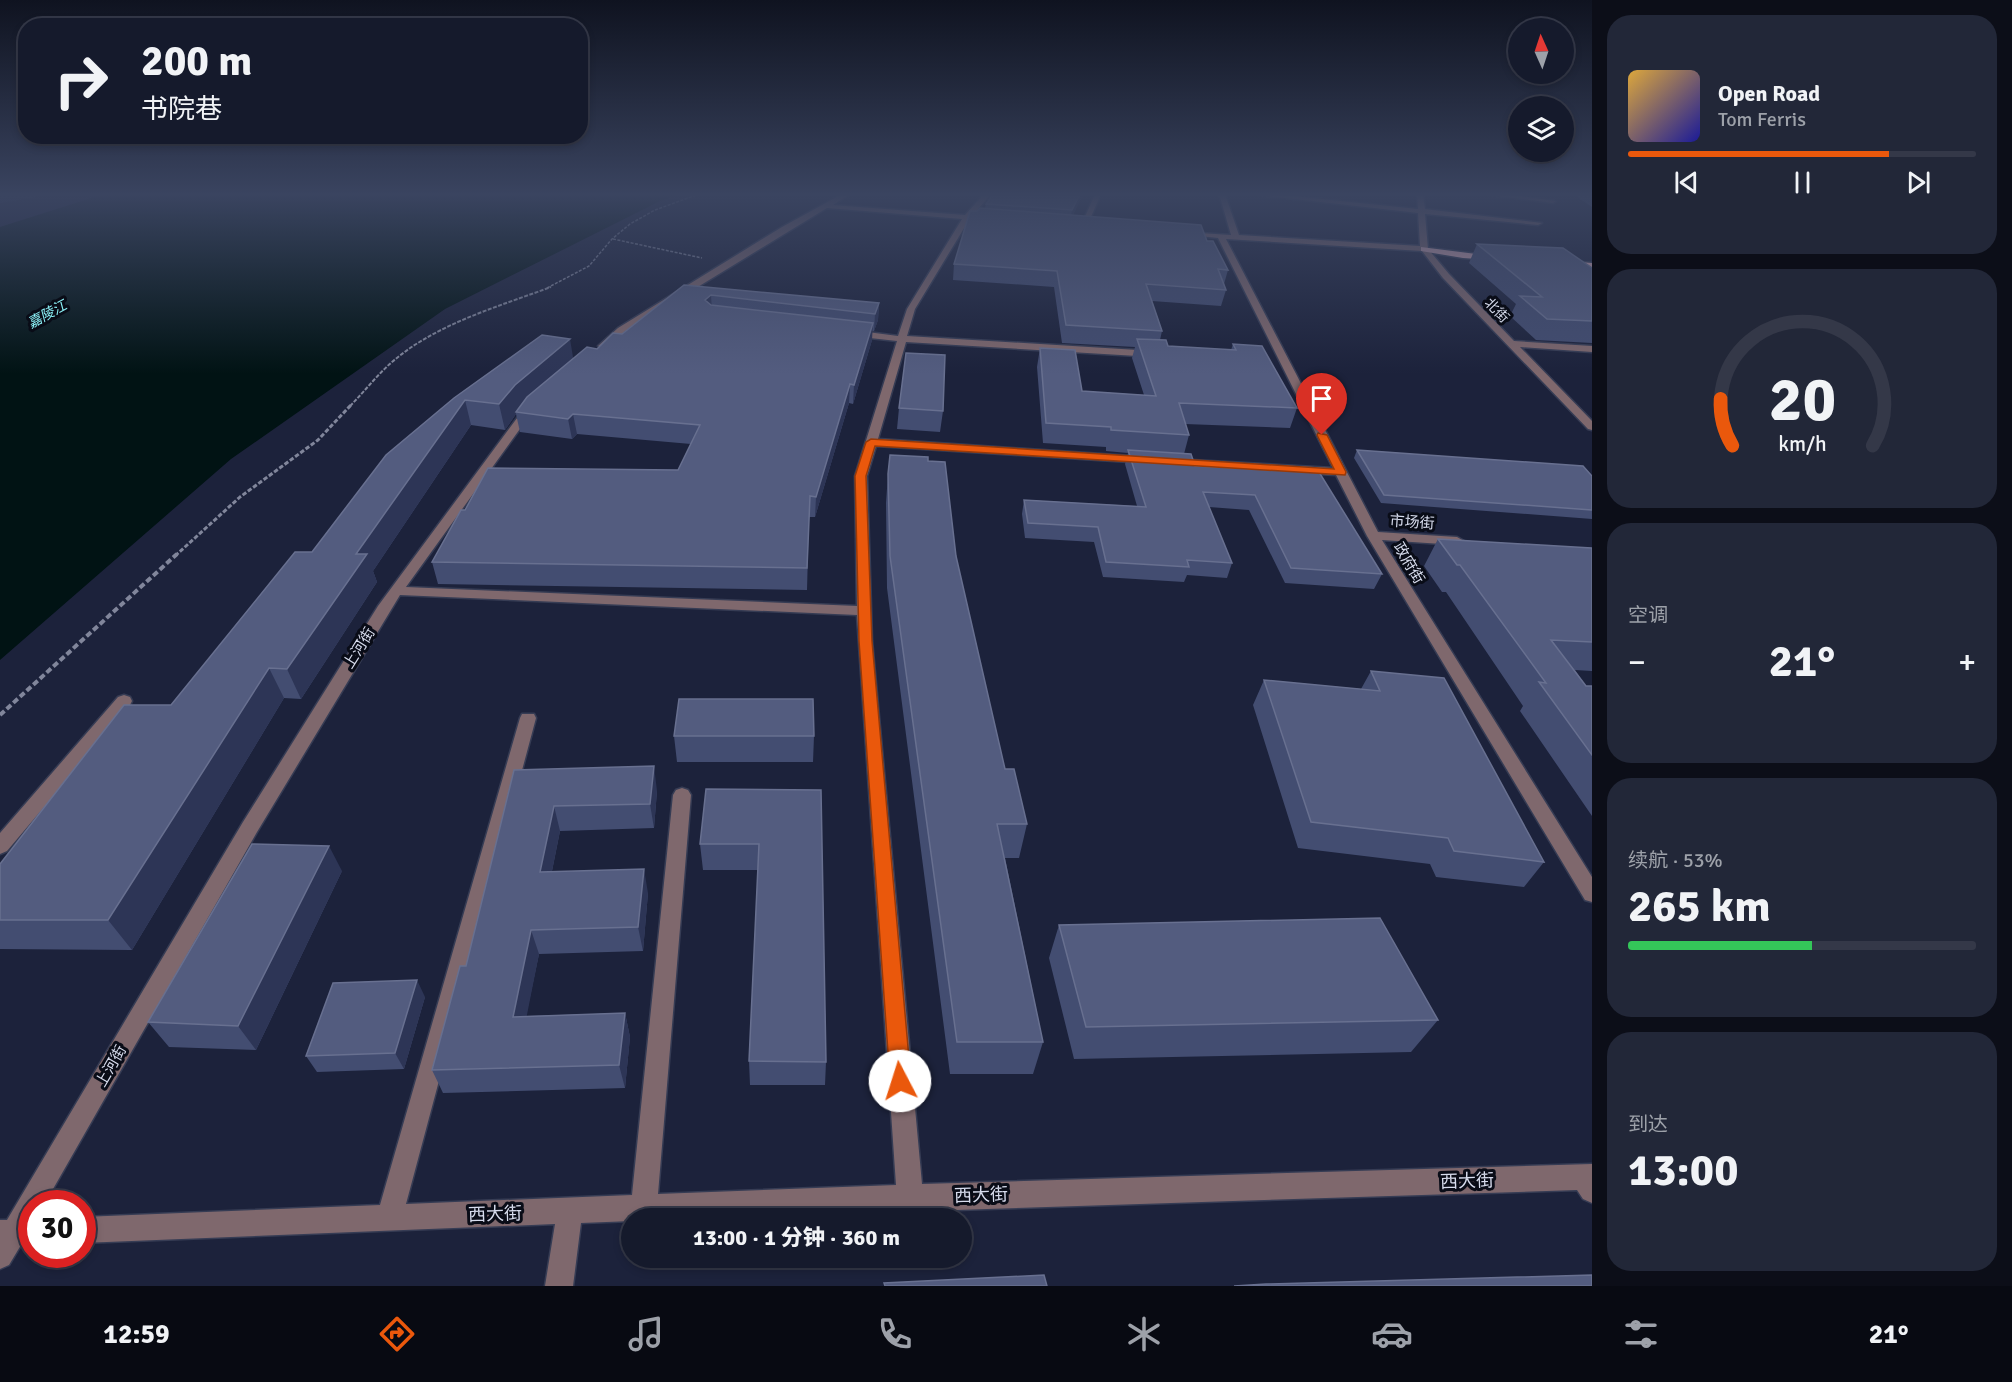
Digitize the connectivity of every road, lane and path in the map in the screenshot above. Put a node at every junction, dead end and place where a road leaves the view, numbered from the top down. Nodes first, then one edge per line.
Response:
1 (599, 254) edge
2 (682, 254) edge
3 (745, 254) edge
4 (948, 254) edge
5 (1229, 254) edge
6 (1428, 254) edge
7 (1452, 254) edge
8 (1499, 256) edge
9 (1592, 260) edge
10 (728, 264) junction
11 (1592, 265) edge
12 (836, 332) edge
13 (903, 339) junction
14 (1512, 344) junction
15 (1592, 349) edge
16 (595, 352) edge
17 (1165, 354) edge
18 (542, 398) edge
19 (1592, 427) edge
20 (871, 442) junction
21 (1341, 472) junction
22 (1373, 536) junction
23 (1465, 542) edge
24 (396, 591) junction
25 (864, 611) junction
26 (124, 701) dead end
27 (0, 715) edge
28 (528, 718) dead end
29 (682, 795) dead end
30 (0, 846) edge
31 (1592, 894) edge
32 (1589, 1182) edge
33 (910, 1197) junction
34 (644, 1208) joint
35 (621, 1209) edge
36 (570, 1211) junction
37 (389, 1218) junction
38 (96, 1229) edge
39 (15, 1233) edge
40 (0, 1256) edge
41 (559, 1286) edge

1 - 27 path
2 - 10 path
3 - 10 street
4 - 13 street
5 - 21 street, 政府街
6 - 14 street, 北街
7 - 8 main road
9 - 11 main road
10 - 16 street
12 - 13 street
13 - 17 street
13 - 20 street
14 - 15 street
14 - 19 street, 北街
18 - 24 street, 上河街
20 - 21 street
20 - 25 street
21 - 22 street, 政府街
22 - 23 street, 市场街
22 - 31 street, 政府街
24 - 25 street
24 - 39 street, 上河街
25 - 33 street
26 - 30 street
28 - 37 street
29 - 34 street
32 - 33 street, 西大街
33 - 34 street, 西大街
35 - 36 street, 西大街
36 - 37 street, 西大街
36 - 41 street
37 - 38 street, 西大街
39 - 40 street, 上河街

